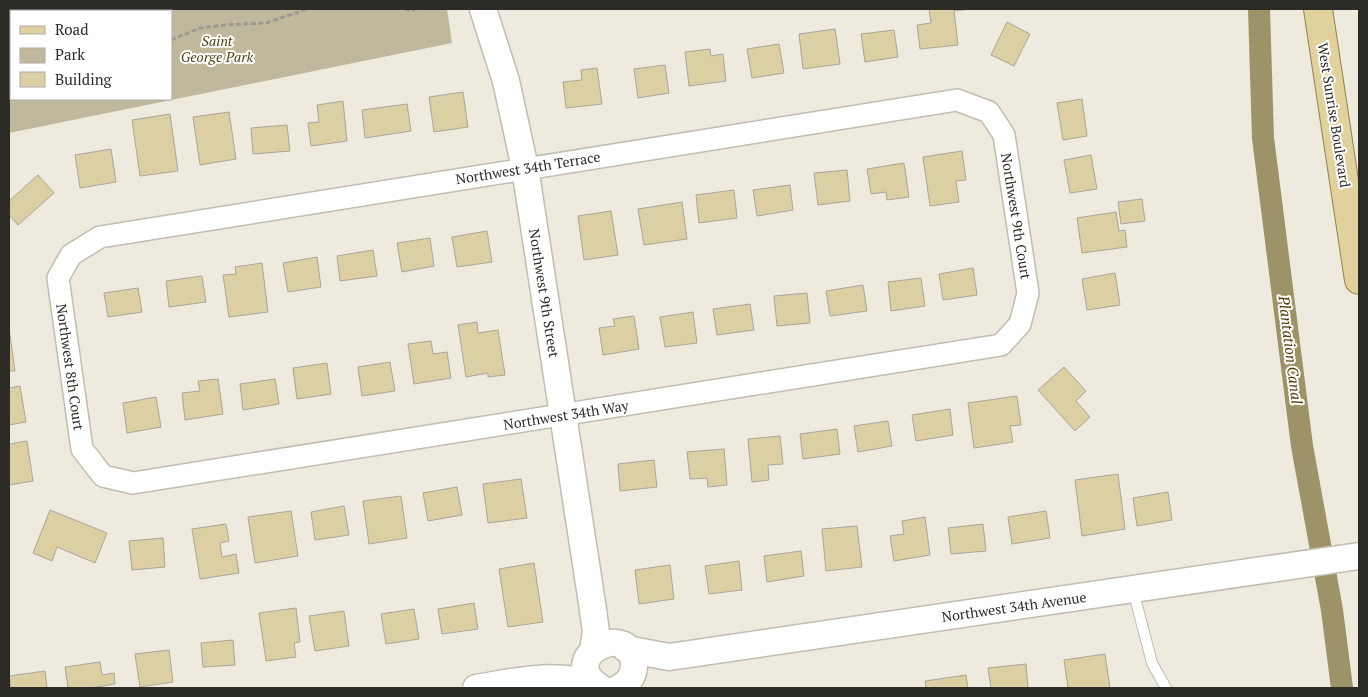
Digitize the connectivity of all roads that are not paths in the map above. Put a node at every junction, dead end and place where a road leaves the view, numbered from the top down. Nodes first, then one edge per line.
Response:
1 (483, 9) edge
2 (1318, 9) edge
3 (989, 112) joint
4 (524, 168) junction
5 (71, 255) joint
6 (1359, 280) edge
7 (1020, 324) joint
8 (563, 416) junction
9 (103, 476) joint
10 (1359, 556) edge
11 (588, 582) junction
12 (1133, 590) junction
13 (623, 647) junction
14 (591, 652) junction
15 (669, 657) junction
16 (547, 677) junction
17 (613, 685) edge
18 (476, 688) edge
19 (1166, 688) edge

1 - 4 street, Northwest 9th Street
2 - 6 main road, West Sunrise Boulevard
3 - 4 street, Northwest 34th Terrace
3 - 7 street, Northwest 9th Court
4 - 5 street, Northwest 34th Terrace
4 - 8 street, Northwest 9th Street
5 - 9 street, Northwest 8th Court
7 - 8 street, Northwest 34th Way
8 - 9 street, Northwest 34th Way
8 - 11 street, Northwest 9th Street
10 - 12 street, Northwest 34th Avenue
11 - 13 street, Northwest 9th Street
11 - 14 street, Northwest 9th Street
12 - 15 street, Northwest 34th Avenue
12 - 19 lane
13 - 14 street
13 - 15 street, Northwest 34th Avenue
13 - 17 street
14 - 16 street
14 - 17 street
15 - 17 street, Northwest 34th Avenue
16 - 17 street
16 - 18 street

